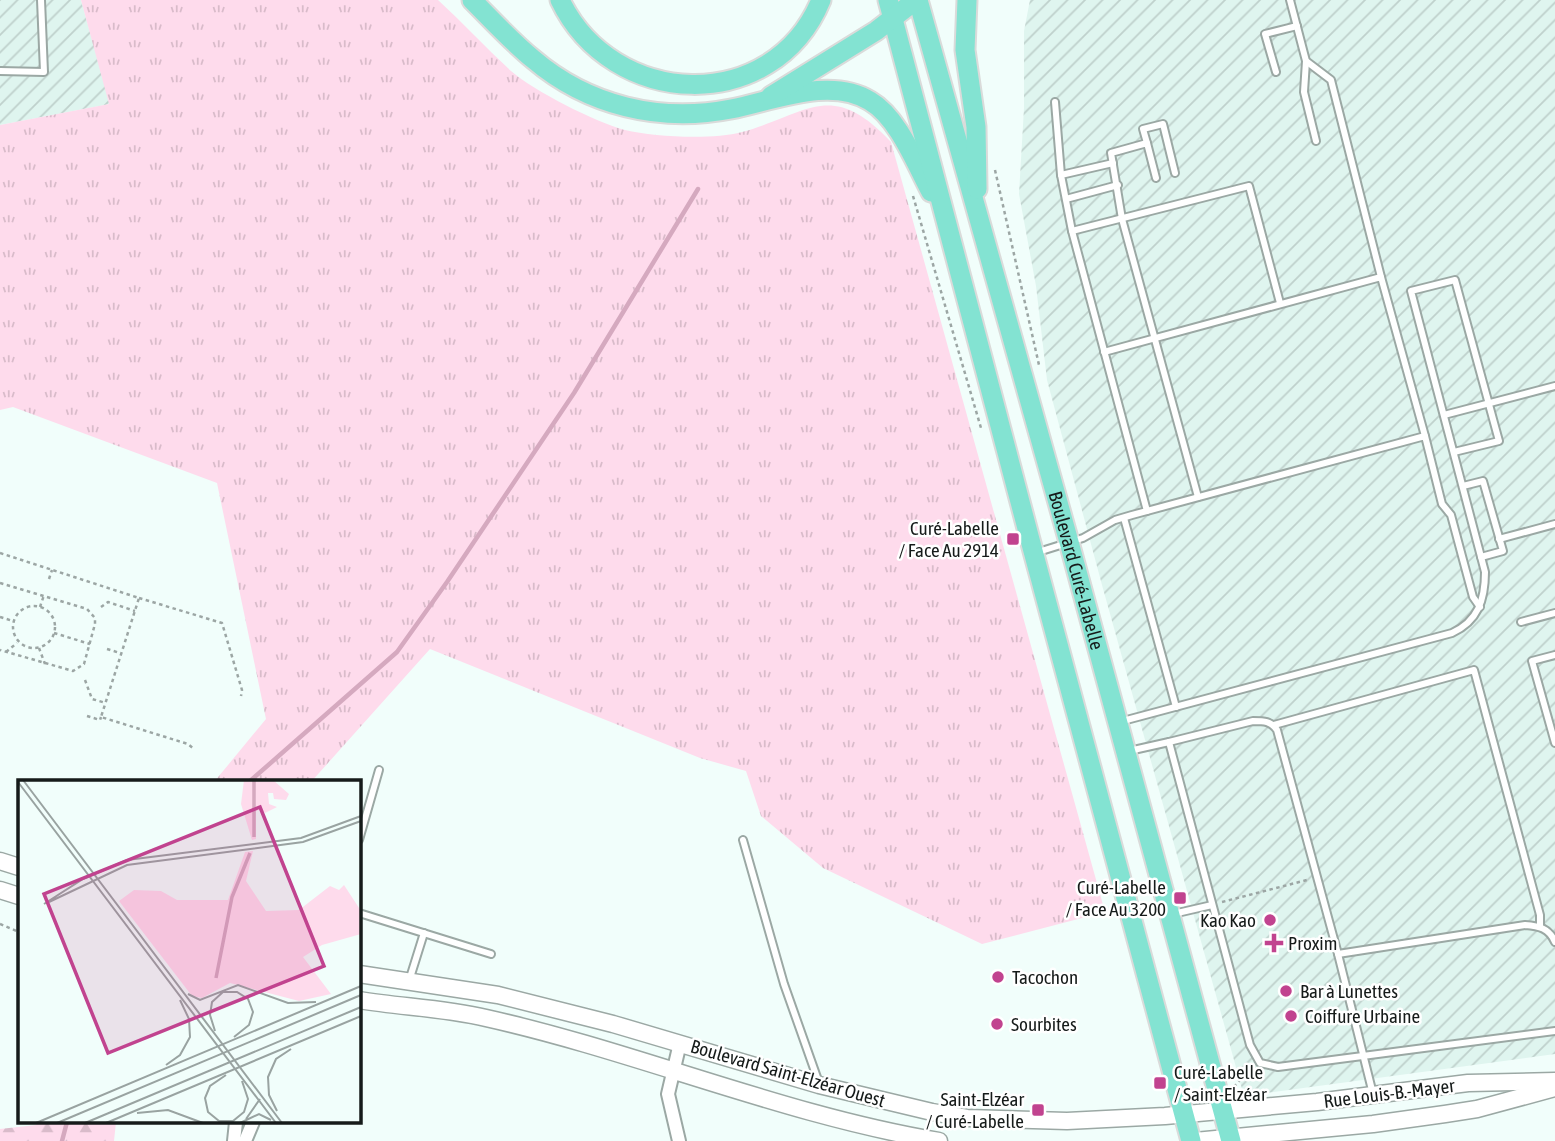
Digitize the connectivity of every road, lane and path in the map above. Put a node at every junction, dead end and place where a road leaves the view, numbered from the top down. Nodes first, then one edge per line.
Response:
1 (41, 0) edge
2 (472, 0) edge
3 (560, 0) edge
4 (821, 0) edge
5 (917, 0) edge
6 (967, 0) edge
7 (1290, 0) edge
8 (890, 9) edge
9 (1297, 26) junction
10 (1306, 61) junction
11 (0, 71) edge
12 (1276, 72) dead end
13 (766, 100) junction
14 (1055, 102) dead end
15 (1316, 141) dead end
16 (1147, 144) junction
17 (993, 163) dead end
18 (1113, 163) junction
19 (1175, 173) dead end
20 (1061, 175) junction
21 (1156, 178) dead end
22 (1118, 185) junction
23 (1066, 198) junction
24 (977, 215) junction
25 (1122, 219) junction
26 (947, 221) junction
27 (1072, 232) junction
28 (1381, 277) junction
29 (1280, 303) junction
30 (1155, 338) junction
31 (1104, 352) junction
32 (1041, 373) dead end
33 (1555, 386) edge
34 (1489, 403) junction
35 (1444, 415) junction
36 (1425, 436) junction
37 (1454, 452) junction
38 (1463, 486) junction
39 (1198, 497) junction
40 (1147, 511) junction
41 (1124, 517) junction
42 (1555, 524) edge
43 (1499, 539) junction
44 (1069, 542) junction
45 (0, 553) edge
46 (1033, 553) junction
47 (1481, 557) junction
48 (52, 570) junction
49 (49, 579) dead end
50 (0, 583) edge
51 (44, 595) junction
52 (139, 598) junction
53 (40, 607) junction
54 (101, 607) dead end
55 (1480, 607) junction
56 (135, 611) junction
57 (1555, 614) edge
58 (0, 617) edge
59 (13, 621) junction
60 (1521, 622) dead end
61 (54, 633) junction
62 (18, 641) junction
63 (90, 644) junction
64 (39, 648) junction
65 (107, 649) dead end
66 (0, 650) edge
67 (6, 652) junction
68 (122, 654) junction
69 (1555, 655) edge
70 (45, 664) junction
71 (85, 680) dead end
72 (241, 696) dead end
73 (106, 703) junction
74 (1176, 707) junction
75 (86, 716) dead end
76 (101, 717) junction
77 (1118, 723) junction
78 (1273, 725) junction
79 (1168, 742) junction
80 (1555, 743) edge
81 (194, 749) dead end
82 (1125, 752) junction
83 (379, 770) dead end
84 (360, 836) edge
85 (743, 841) dead end
86 (0, 861) edge
87 (18, 867) edge
88 (1306, 880) dead end
89 (0, 890) edge
90 (18, 896) edge
91 (1235, 899) dead end
92 (1212, 905) junction
93 (360, 913) edge
94 (1169, 915) junction
95 (0, 924) edge
96 (1540, 927) junction
97 (18, 932) edge
98 (424, 933) junction
99 (1555, 942) edge
100 (492, 954) dead end
101 (1338, 954) junction
102 (360, 974) edge
103 (409, 981) junction
104 (360, 1000) edge
105 (1555, 1031) edge
106 (680, 1043) junction
107 (1365, 1057) junction
108 (1251, 1066) dead end
109 (673, 1070) junction
110 (1555, 1081) edge
111 (819, 1085) junction
112 (1555, 1088) edge
113 (1232, 1090) dead end
114 (1373, 1094) junction
115 (1223, 1111) junction
116 (1184, 1115) junction
117 (252, 1124) edge
118 (1231, 1140) edge
119 (245, 1141) edge
120 (679, 1141) edge
121 (939, 1141) edge
122 (1193, 1141) edge

1 - 11 lane
2 - 13 main road
3 - 4 main road
5 - 8 main road
5 - 24 main road, Boulevard Curé-Labelle
6 - 24 main road
7 - 9 lane
8 - 13 main road
8 - 26 main road, Boulevard Curé-Labelle
9 - 10 lane
9 - 12 lane
10 - 15 lane
10 - 28 lane
13 - 26 main road
14 - 20 lane
16 - 18 lane
16 - 19 lane
16 - 21 lane
17 - 32 path
18 - 20 lane
18 - 22 lane
20 - 23 lane
22 - 23 lane
22 - 25 lane
23 - 27 lane
24 - 44 main road, Boulevard Curé-Labelle
25 - 27 lane
25 - 29 lane
25 - 30 lane
26 - 46 main road, Boulevard Curé-Labelle
27 - 31 lane
28 - 29 lane
28 - 36 lane
29 - 30 lane
30 - 31 lane
30 - 39 lane
31 - 40 lane
33 - 34 lane
34 - 35 lane
34 - 35 lane
34 - 37 lane
35 - 37 lane
36 - 39 lane
36 - 55 lane
37 - 38 lane
38 - 43 lane
38 - 47 lane
39 - 40 lane
40 - 41 lane
41 - 44 lane
41 - 74 lane
42 - 43 lane
43 - 47 lane
44 - 46 lane
44 - 77 main road, Boulevard Curé-Labelle
45 - 48 path
46 - 116 main road, Boulevard Curé-Labelle
47 - 55 lane
48 - 49 path
48 - 52 path
50 - 51 path
51 - 53 path
51 - 63 path
52 - 56 path
52 - 72 path
53 - 59 path
53 - 61 path
54 - 56 path
55 - 74 lane
56 - 68 path
57 - 60 lane
58 - 59 path
59 - 62 path
61 - 63 path
61 - 64 path
62 - 64 path
62 - 67 path
63 - 70 path
64 - 70 path
65 - 68 path
66 - 67 path
67 - 70 path
68 - 73 path
69 - 80 lane
71 - 73 path
73 - 76 path
74 - 77 lane
75 - 76 path
76 - 81 path
77 - 82 main road, Boulevard Curé-Labelle
78 - 79 lane
78 - 96 lane
78 - 101 lane
79 - 82 lane
79 - 92 lane
82 - 94 main road, Boulevard Curé-Labelle
83 - 84 lane
85 - 111 lane
86 - 87 street
88 - 91 path
89 - 90 street
92 - 94 lane
92 - 107 lane
93 - 98 lane
94 - 115 main road, Boulevard Curé-Labelle
95 - 97 path
96 - 99 lane
96 - 101 lane
98 - 100 lane
98 - 103 lane
101 - 107 lane
102 - 103 street, Boulevard Saint-Elzéar Ouest
103 - 106 street, Boulevard Saint-Elzéar Ouest
104 - 109 street, Boulevard Saint-Elzéar Ouest
105 - 107 lane
106 - 109 street
106 - 111 street, Boulevard Saint-Elzéar Ouest
107 - 114 lane
108 - 113 path
109 - 120 street
109 - 121 street, Boulevard Saint-Elzéar Ouest
110 - 114 street, Rue Louis-B.-Mayer
111 - 116 street, Boulevard Saint-Elzéar Ouest
112 - 118 street, Rue Louis-B.-Mayer
114 - 115 street, Rue Louis-B.-Mayer
115 - 116 street, Boulevard Saint-Elzéar Ouest
115 - 118 main road, Boulevard Curé-Labelle
116 - 122 main road, Boulevard Curé-Labelle
117 - 119 street
118 - 122 street

